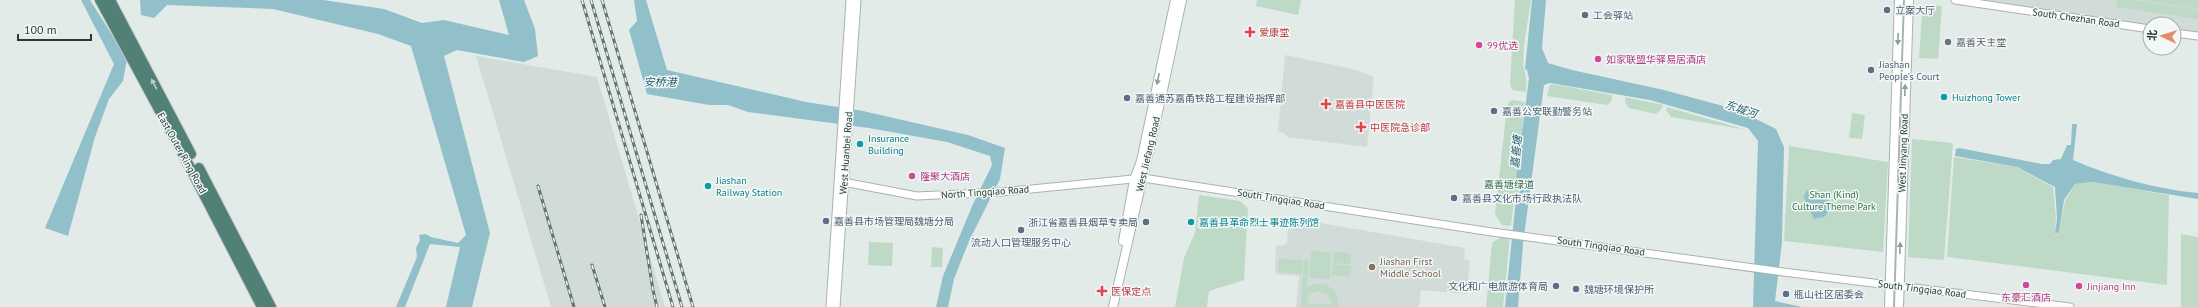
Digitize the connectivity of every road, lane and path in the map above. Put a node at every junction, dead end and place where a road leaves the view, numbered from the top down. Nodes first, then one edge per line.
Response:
1 (100, 0) edge
2 (110, 0) edge
3 (850, 0) edge
4 (857, 0) edge
5 (1175, 0) edge
6 (1182, 0) edge
7 (1899, 0) edge
8 (1909, 0) edge
9 (1955, 0) edge
10 (2142, 28) edge
11 (2182, 34) edge
12 (2198, 36) edge
13 (847, 100) junction
14 (168, 121) junction
15 (1143, 178) junction
16 (1134, 180) junction
17 (841, 182) junction
18 (1890, 285) junction
19 (1899, 287) junction
20 (262, 307) edge
21 (271, 307) edge
22 (830, 307) edge
23 (836, 307) edge
24 (1108, 307) edge
25 (1113, 307) edge
26 (1889, 307) edge
27 (1899, 307) edge
28 (2070, 307) edge

1 - 14 highway, East Outer Ring Road
14 -> 2 highway, East Outer Ring Road
3 - 13 street, West Huanbei Road
4 - 13 street, West Huanbei Road
5 -> 16 main road, West Jiefang Road
6 - 15 main road, West Jiefang Road
7 -> 18 main road, West Jinyang Road
19 -> 8 main road, West Jinyang Road
9 - 10 street, South Chezhan Road
11 - 12 street
13 - 17 street, West Huanbei Road
14 - 20 highway, East Outer Ring Road
14 - 21 highway, East Outer Ring Road
15 - 16 street, South Tingqiao Road
15 - 18 street, South Tingqiao Road
15 - 25 main road, West Jiefang Road
16 - 17 street, North Tingqiao Road
16 - 24 main road, West Jiefang Road
17 - 22 street, West Huanbei Road
17 - 23 street, West Huanbei Road
18 - 19 street, South Tingqiao Road
18 - 26 main road, West Jinyang Road
19 - 27 main road, West Jinyang Road
19 - 28 street, South Tingqiao Road

